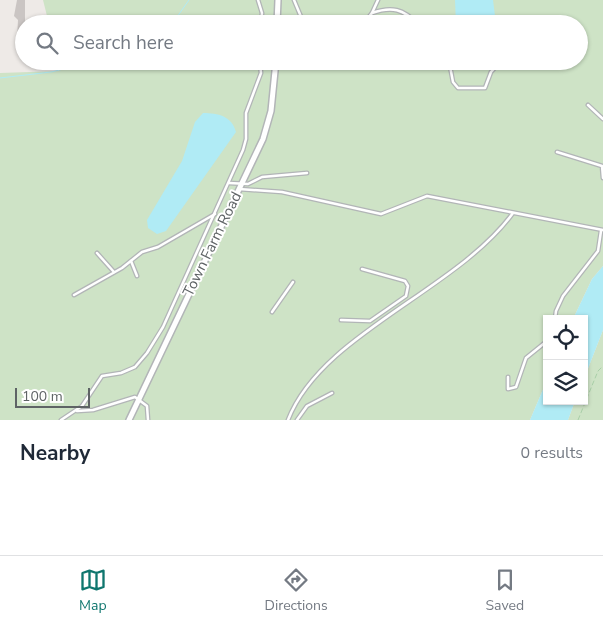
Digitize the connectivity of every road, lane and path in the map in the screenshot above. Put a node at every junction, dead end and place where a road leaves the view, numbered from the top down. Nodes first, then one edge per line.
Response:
1 (258, 0) edge
2 (278, 0) edge
3 (294, 0) edge
4 (378, 0) edge
5 (372, 13) joint
6 (260, 15) edge
7 (277, 15) edge
8 (300, 15) edge
9 (409, 15) edge
10 (261, 70) edge
11 (275, 70) edge
12 (451, 70) edge
13 (493, 70) edge
14 (588, 105) dead end
15 (603, 120) edge
16 (557, 152) dead end
17 (307, 173) dead end
18 (603, 178) edge
19 (229, 183) junction
20 (240, 186) junction
21 (216, 213) junction
22 (513, 214) junction
23 (602, 230) edge
24 (97, 253) dead end
25 (131, 261) junction
26 (362, 268) dead end
27 (114, 272) junction
28 (137, 276) dead end
29 (293, 282) dead end
30 (74, 295) dead end
31 (272, 312) dead end
32 (556, 315) edge
33 (341, 320) dead end
34 (543, 344) edge
35 (603, 366) edge
36 (508, 377) dead end
37 (332, 393) dead end
38 (138, 400) junction
39 (75, 411) junction
40 (61, 420) edge
41 (129, 420) edge
42 (148, 420) edge
43 (288, 420) edge
44 (297, 420) edge
45 (578, 420) edge

1 - 6 lane
2 - 7 street
3 - 8 lane
4 - 5 lane
5 - 9 lane
10 - 19 lane
11 - 20 street, Town Farm Road
12 - 13 lane
14 - 15 lane
16 - 18 lane
17 - 20 lane
19 - 20 lane
19 - 21 lane
20 - 22 lane
20 - 38 street, Town Farm Road
21 - 25 lane
21 - 39 lane
22 - 23 lane
22 - 43 lane
23 - 32 lane
24 - 27 lane
25 - 27 lane
25 - 28 lane
26 - 33 lane
27 - 30 lane
29 - 31 lane
34 - 36 lane
35 - 45 path
37 - 44 lane
38 - 39 lane
38 - 41 street, Town Farm Road
38 - 42 lane
39 - 40 lane

